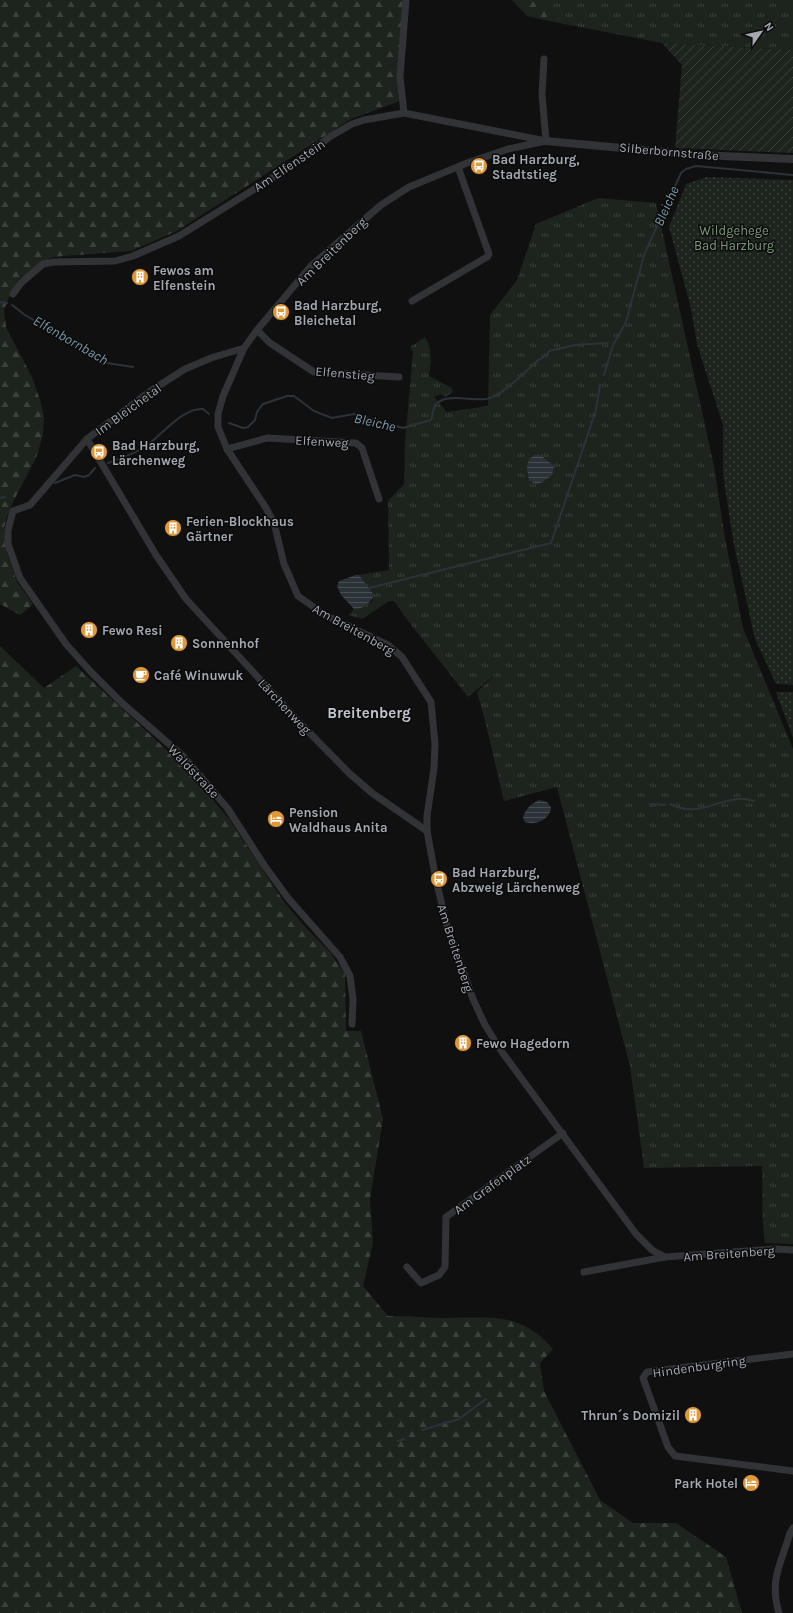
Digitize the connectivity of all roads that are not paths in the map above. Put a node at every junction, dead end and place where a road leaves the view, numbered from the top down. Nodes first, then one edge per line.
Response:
1 (406, 0) edge
2 (544, 58) dead end
3 (404, 113) junction
4 (546, 141) junction
5 (793, 159) edge
6 (458, 167) junction
7 (13, 294) dead end
8 (412, 301) dead end
9 (257, 330) junction
10 (244, 348) junction
11 (399, 377) dead end
12 (87, 439) junction
13 (227, 448) junction
14 (379, 499) dead end
15 (13, 510) joint
16 (427, 831) junction
17 (352, 1024) dead end
18 (562, 1133) junction
19 (793, 1250) edge
20 (665, 1257) junction
21 (407, 1267) dead end
22 (584, 1272) dead end
23 (793, 1354) edge
24 (793, 1471) edge
25 (793, 1528) edge
26 (779, 1613) edge

1 - 3 street
2 - 4 street
3 - 4 street, Am Elfenstein
3 - 7 street, Am Elfenstein
4 - 5 street, Silberbornstraße
4 - 6 street, Am Breitenberg
6 - 8 street
6 - 9 street, Am Breitenberg
9 - 10 street, Am Breitenberg
9 - 11 street, Elfenstieg
10 - 12 street, Im Bleichetal
10 - 13 street, Am Breitenberg
12 - 15 street, Im Bleichetal
12 - 16 street, Lärchenweg
13 - 14 street, Elfenweg
13 - 16 street, Am Breitenberg
15 - 17 street, Waldstraße
16 - 18 street, Am Breitenberg
18 - 20 street, Am Breitenberg
18 - 21 street, Am Grafenplatz
19 - 20 street, Am Breitenberg
20 - 22 street, Am Breitenberg
23 - 24 street, Hindenburgring
25 - 26 street

